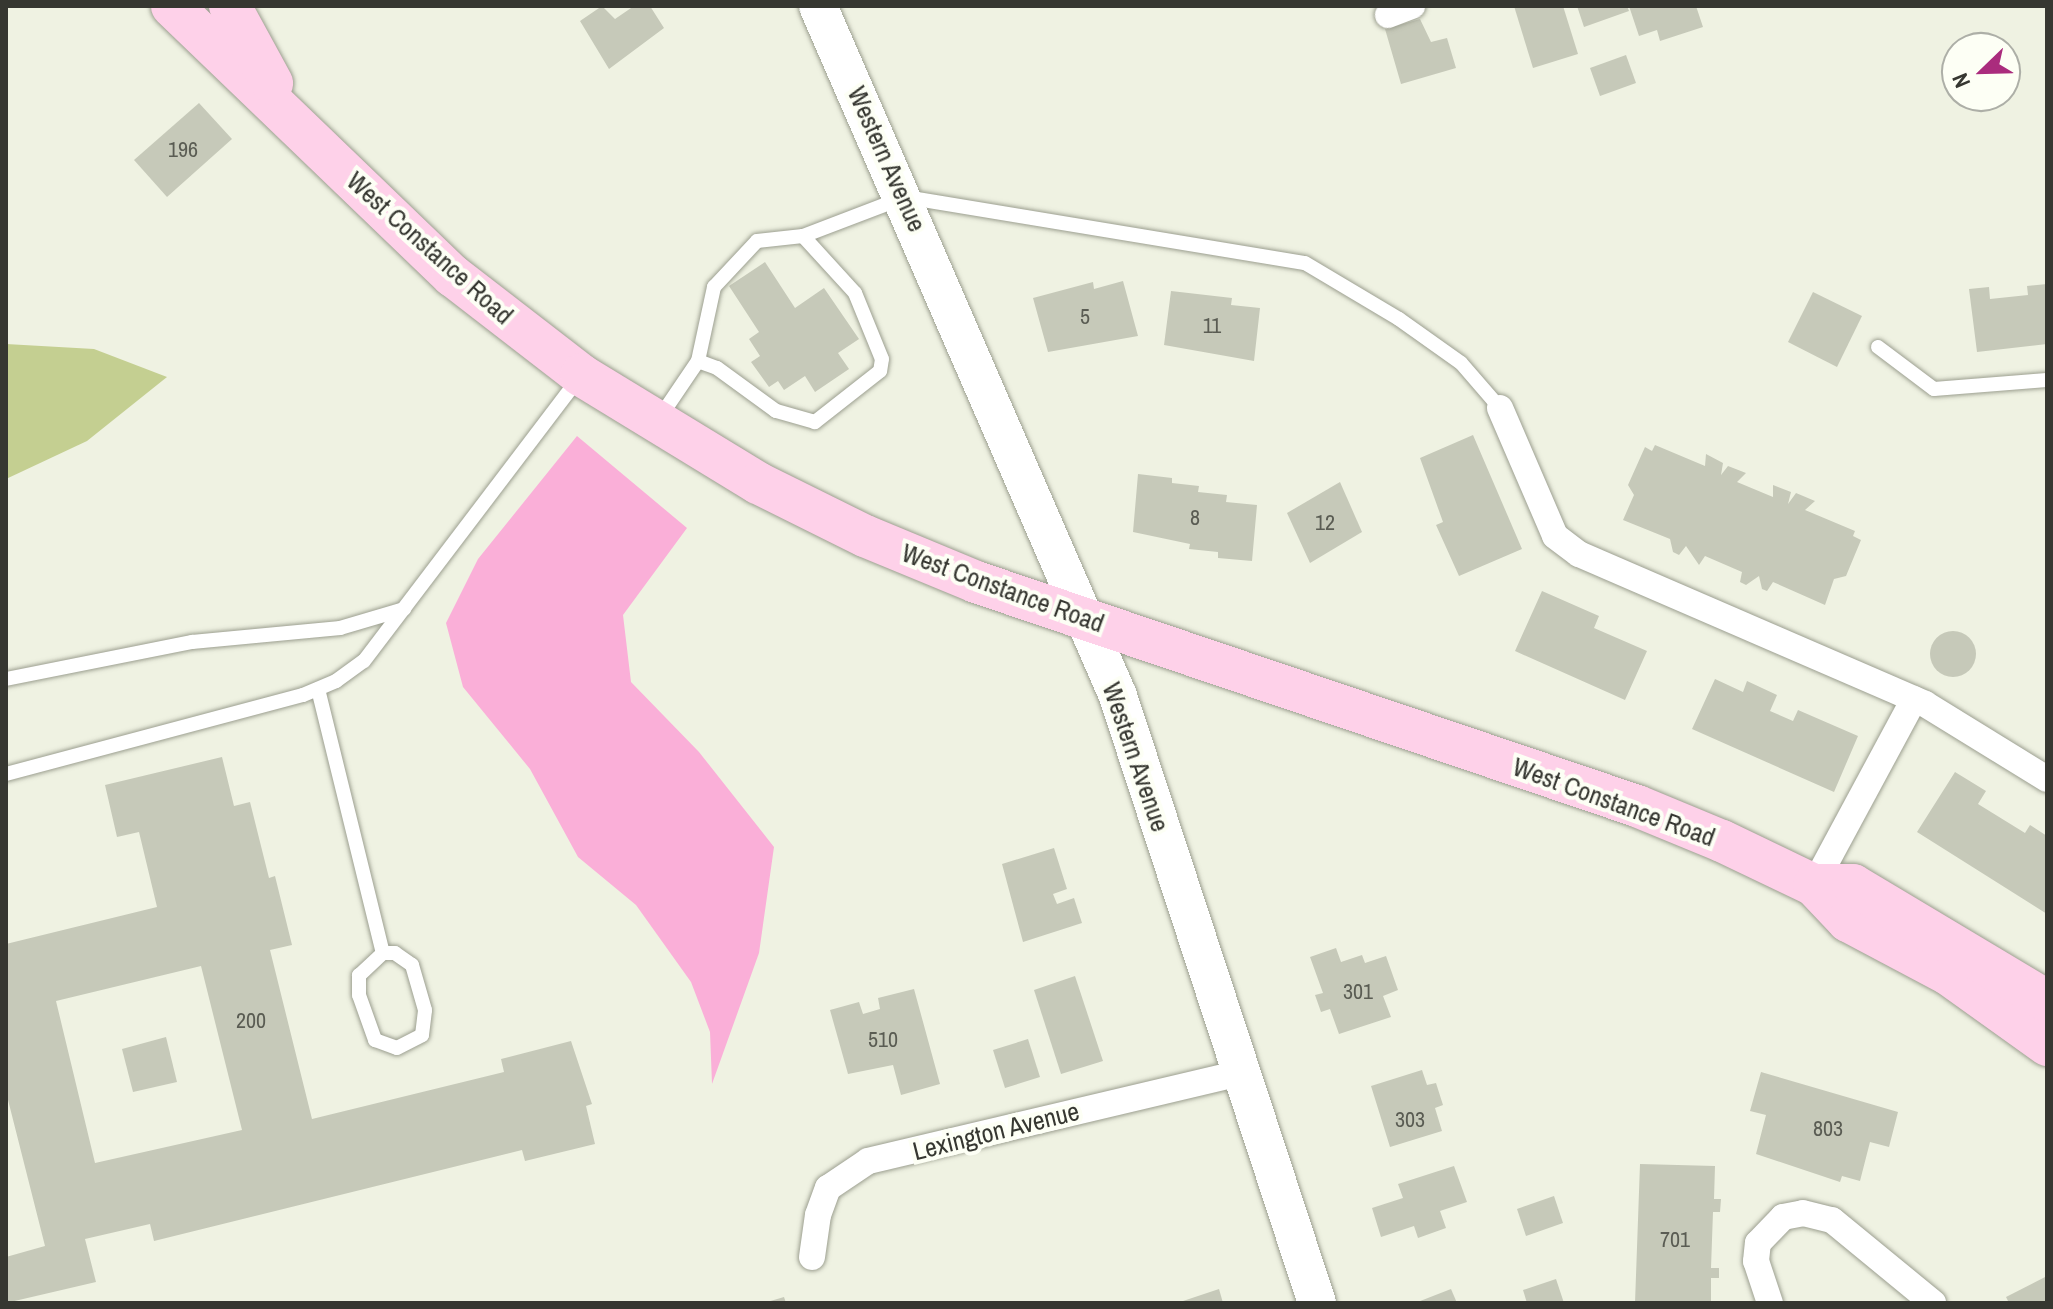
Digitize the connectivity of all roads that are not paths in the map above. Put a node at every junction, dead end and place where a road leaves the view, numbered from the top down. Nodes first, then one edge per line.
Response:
1 (172, 6) edge
2 (230, 6) edge
3 (818, 6) edge
4 (290, 115) junction
5 (905, 197) junction
6 (803, 236) junction
7 (1878, 347) dead end
8 (698, 361) junction
9 (581, 375) junction
10 (2047, 380) edge
11 (1500, 408) joint
12 (656, 424) junction
13 (404, 609) junction
14 (1085, 619) junction
15 (6, 679) edge
16 (318, 689) junction
17 (1914, 699) junction
18 (6, 774) edge
19 (2047, 779) edge
20 (1814, 885) junction
21 (383, 953) junction
22 (2047, 1001) edge
23 (2047, 1045) edge
24 (1240, 1073) junction
25 (812, 1257) dead end
26 (1317, 1303) edge
27 (1770, 1303) edge
28 (1933, 1303) edge

1 - 4 main road, West Constance Road
2 - 4 main road, West Constance Road
3 - 5 street, Western Avenue
4 - 9 main road, West Constance Road
5 - 6 lane
5 - 11 lane
5 - 14 street, Western Avenue
6 - 8 lane
6 - 8 lane
7 - 10 lane
8 - 12 lane
9 - 12 main road, West Constance Road
9 - 13 lane
11 - 17 street
12 - 14 main road, West Constance Road
13 - 15 lane
13 - 16 lane
14 - 20 main road, West Constance Road
14 - 24 street, Western Avenue
16 - 18 lane
16 - 21 lane
17 - 19 street
17 - 20 street
20 - 22 main road, West Constance Road
20 - 23 main road, West Constance Road
21 - 21 lane
24 - 25 street, Lexington Avenue
24 - 26 street, Western Avenue
27 - 28 street

